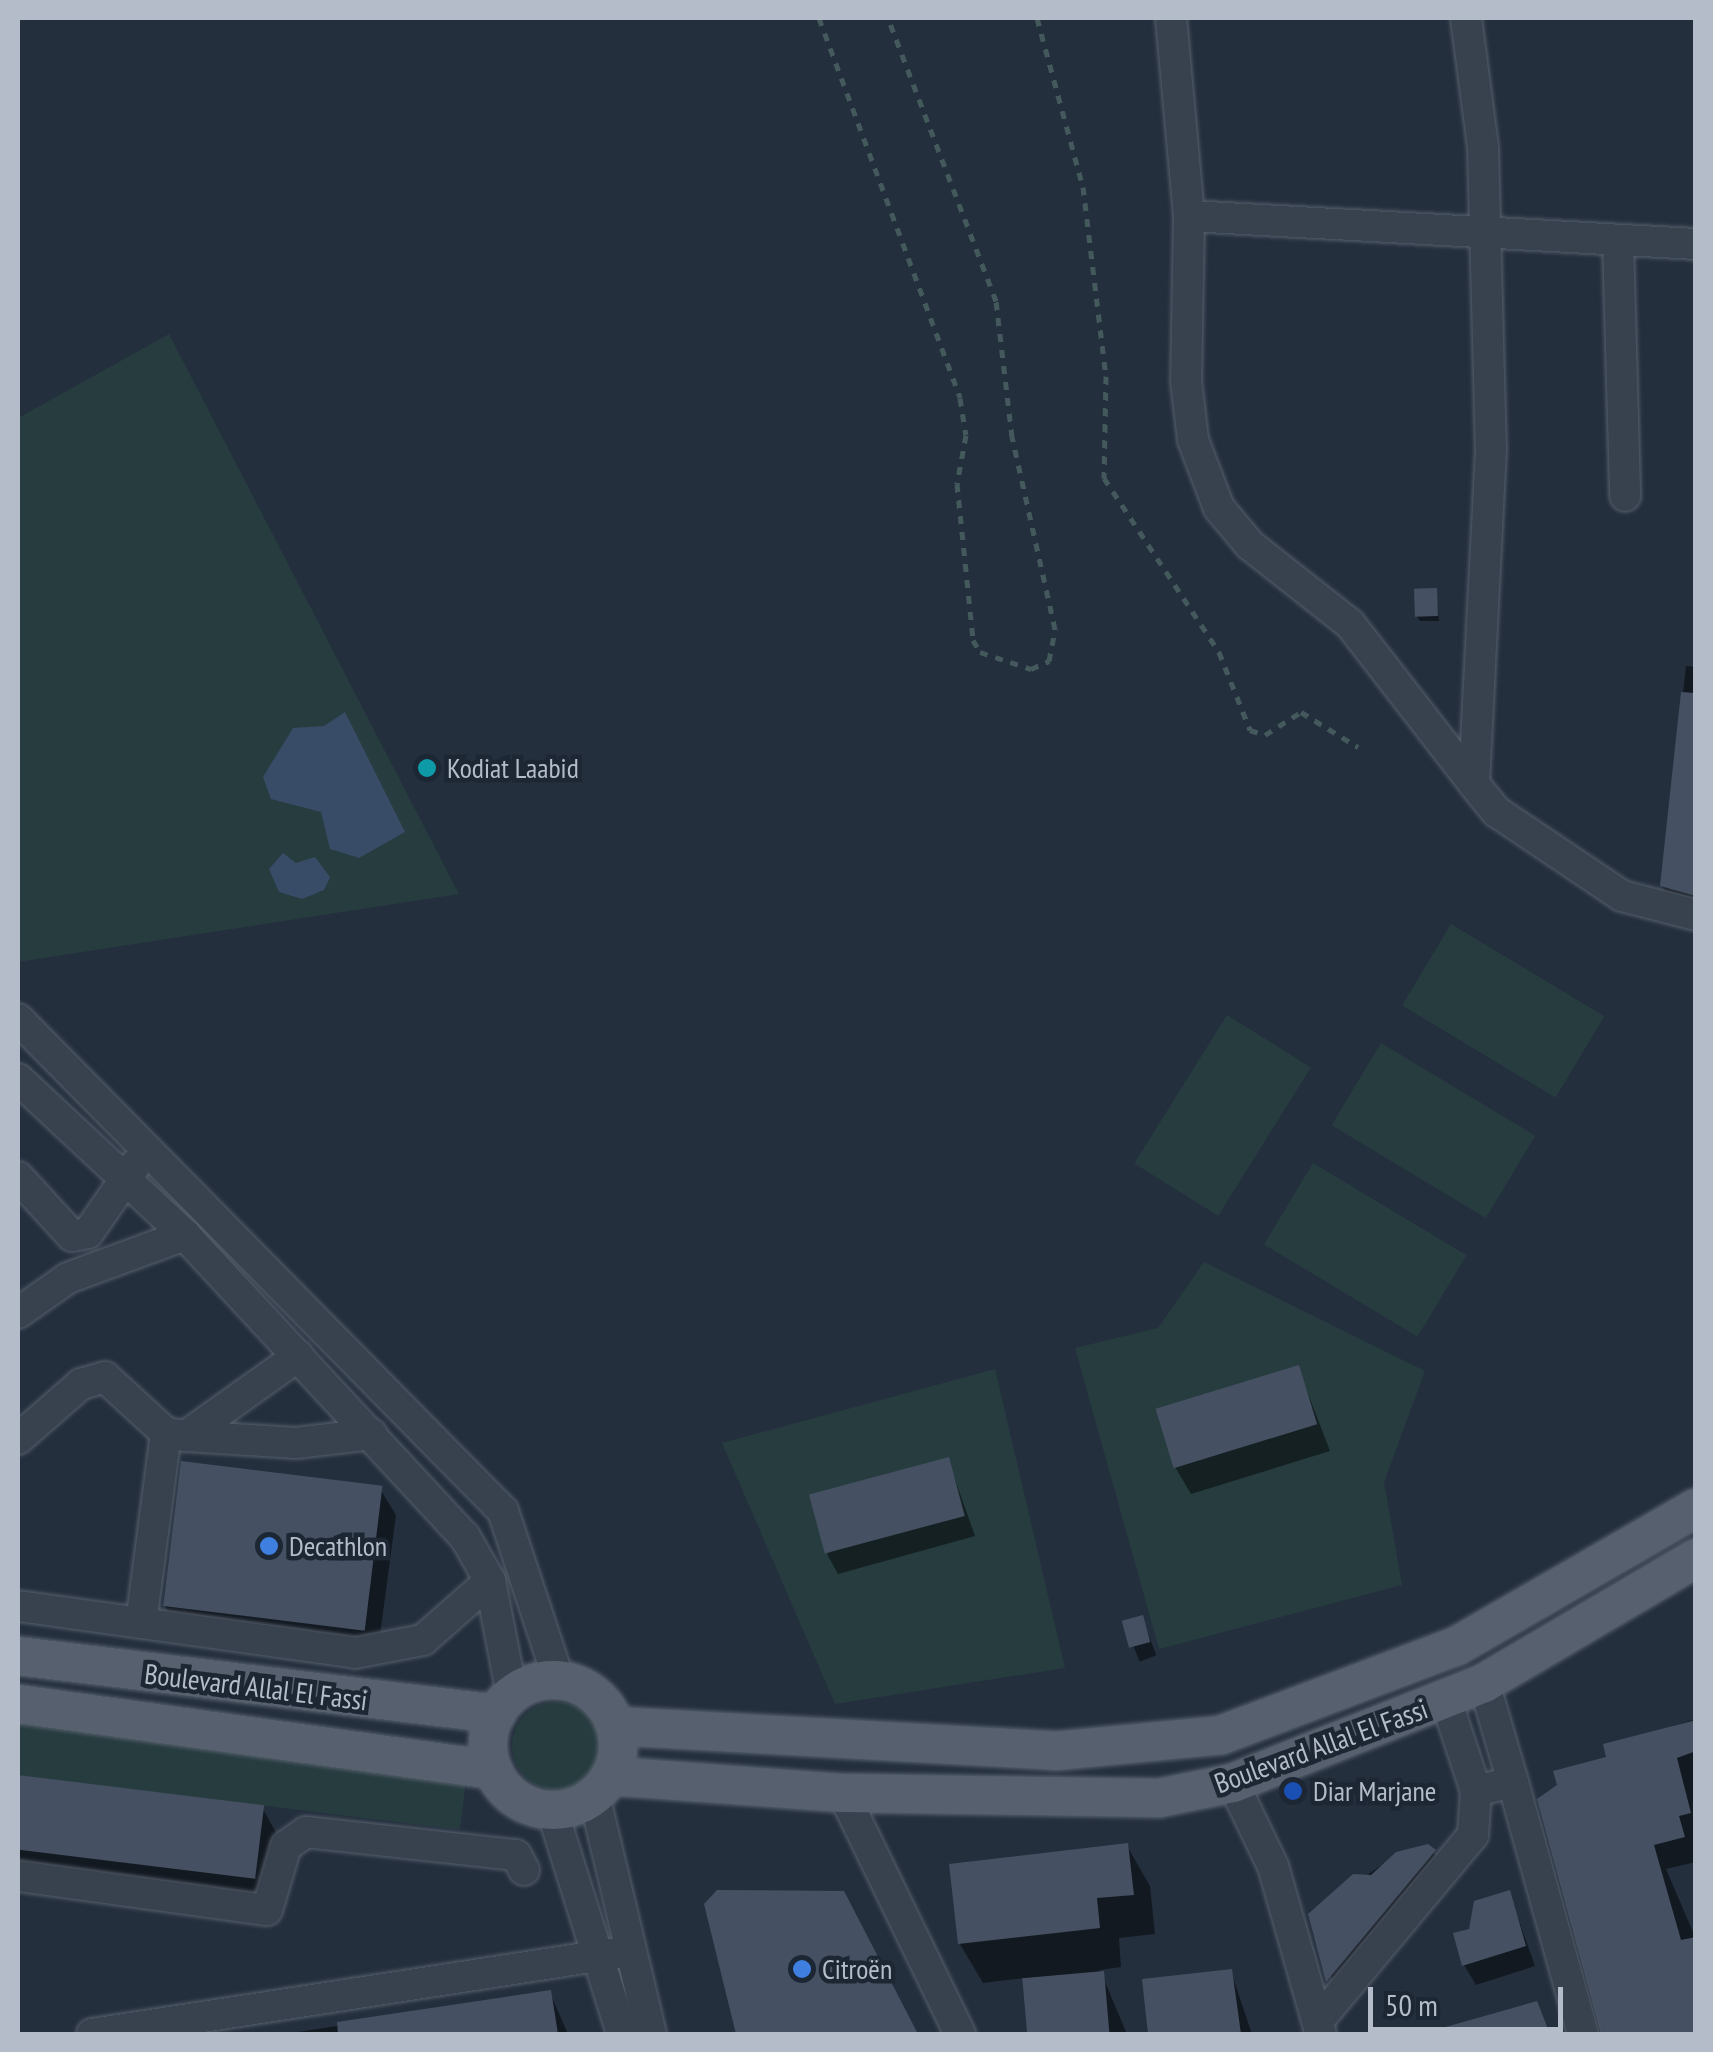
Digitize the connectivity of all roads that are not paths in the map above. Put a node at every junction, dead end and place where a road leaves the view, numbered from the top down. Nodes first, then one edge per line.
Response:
1 (1171, 18) edge
2 (1466, 18) edge
3 (1189, 216) junction
4 (1484, 239) junction
5 (1618, 240) junction
6 (1696, 244) edge
7 (1625, 496) dead end
8 (1474, 784) junction
9 (1696, 915) edge
10 (18, 1019) edge
11 (18, 1078) edge
12 (149, 1146) junction
13 (18, 1177) edge
14 (126, 1178) junction
15 (185, 1234) junction
16 (18, 1314) edge
17 (298, 1356) junction
18 (372, 1434) junction
19 (176, 1435) junction
20 (18, 1439) edge
21 (1696, 1508) edge
22 (1696, 1558) edge
23 (490, 1582) junction
24 (18, 1606) edge
25 (141, 1623) junction
26 (233, 1637) junction
27 (18, 1656) edge
28 (560, 1680) junction
29 (1484, 1683) junction
30 (254, 1688) junction
31 (1446, 1700) junction
32 (18, 1704) edge
33 (504, 1704) junction
34 (615, 1726) junction
35 (493, 1770) junction
36 (1233, 1782) junction
37 (1513, 1782) junction
38 (602, 1786) junction
39 (1476, 1791) junction
40 (843, 1793) junction
41 (552, 1810) junction
42 (524, 1870) dead end
43 (18, 1876) edge
44 (616, 1955) junction
45 (1320, 2028) edge
46 (92, 2034) edge
47 (100, 2034) edge
48 (622, 2034) edge
49 (651, 2034) edge
50 (960, 2034) edge
51 (1583, 2034) edge

1 - 3 street
2 - 4 street
3 - 4 street
3 - 8 street
4 - 5 street
4 - 8 street
5 - 6 street
5 - 7 street
8 - 9 street
10 - 12 street
11 - 14 street
12 - 14 street
12 - 28 street
13 - 14 street
14 - 15 street
15 - 16 street
15 - 17 street
17 - 18 street
17 - 19 street
18 - 19 street
18 - 23 street
19 - 20 street
19 - 25 street
21 - 34 main road, Boulevard Allal El Fassi
22 - 29 main road, Boulevard Allal El Fassi
23 - 26 street
23 - 33 street
24 - 25 street
25 - 26 street
26 - 30 street
27 - 30 main road, Boulevard Allal El Fassi
28 - 33 main road
28 - 34 main road
29 - 31 main road, Boulevard Allal El Fassi
29 - 37 street
30 - 33 main road, Boulevard Allal El Fassi
31 - 36 main road, Boulevard Allal El Fassi
31 - 39 street
32 - 35 main road, Boulevard Allal El Fassi
33 - 35 main road
34 - 38 main road
35 - 41 main road
36 - 40 main road, Boulevard Allal El Fassi
36 - 45 street
37 - 39 street
37 - 51 street
38 - 40 main road, Boulevard Allal El Fassi
38 - 41 main road
38 - 44 street
39 - 45 street
40 - 50 street
41 - 44 street
42 - 43 street
44 - 47 street
44 - 48 street
44 - 49 street
46 - 47 street

